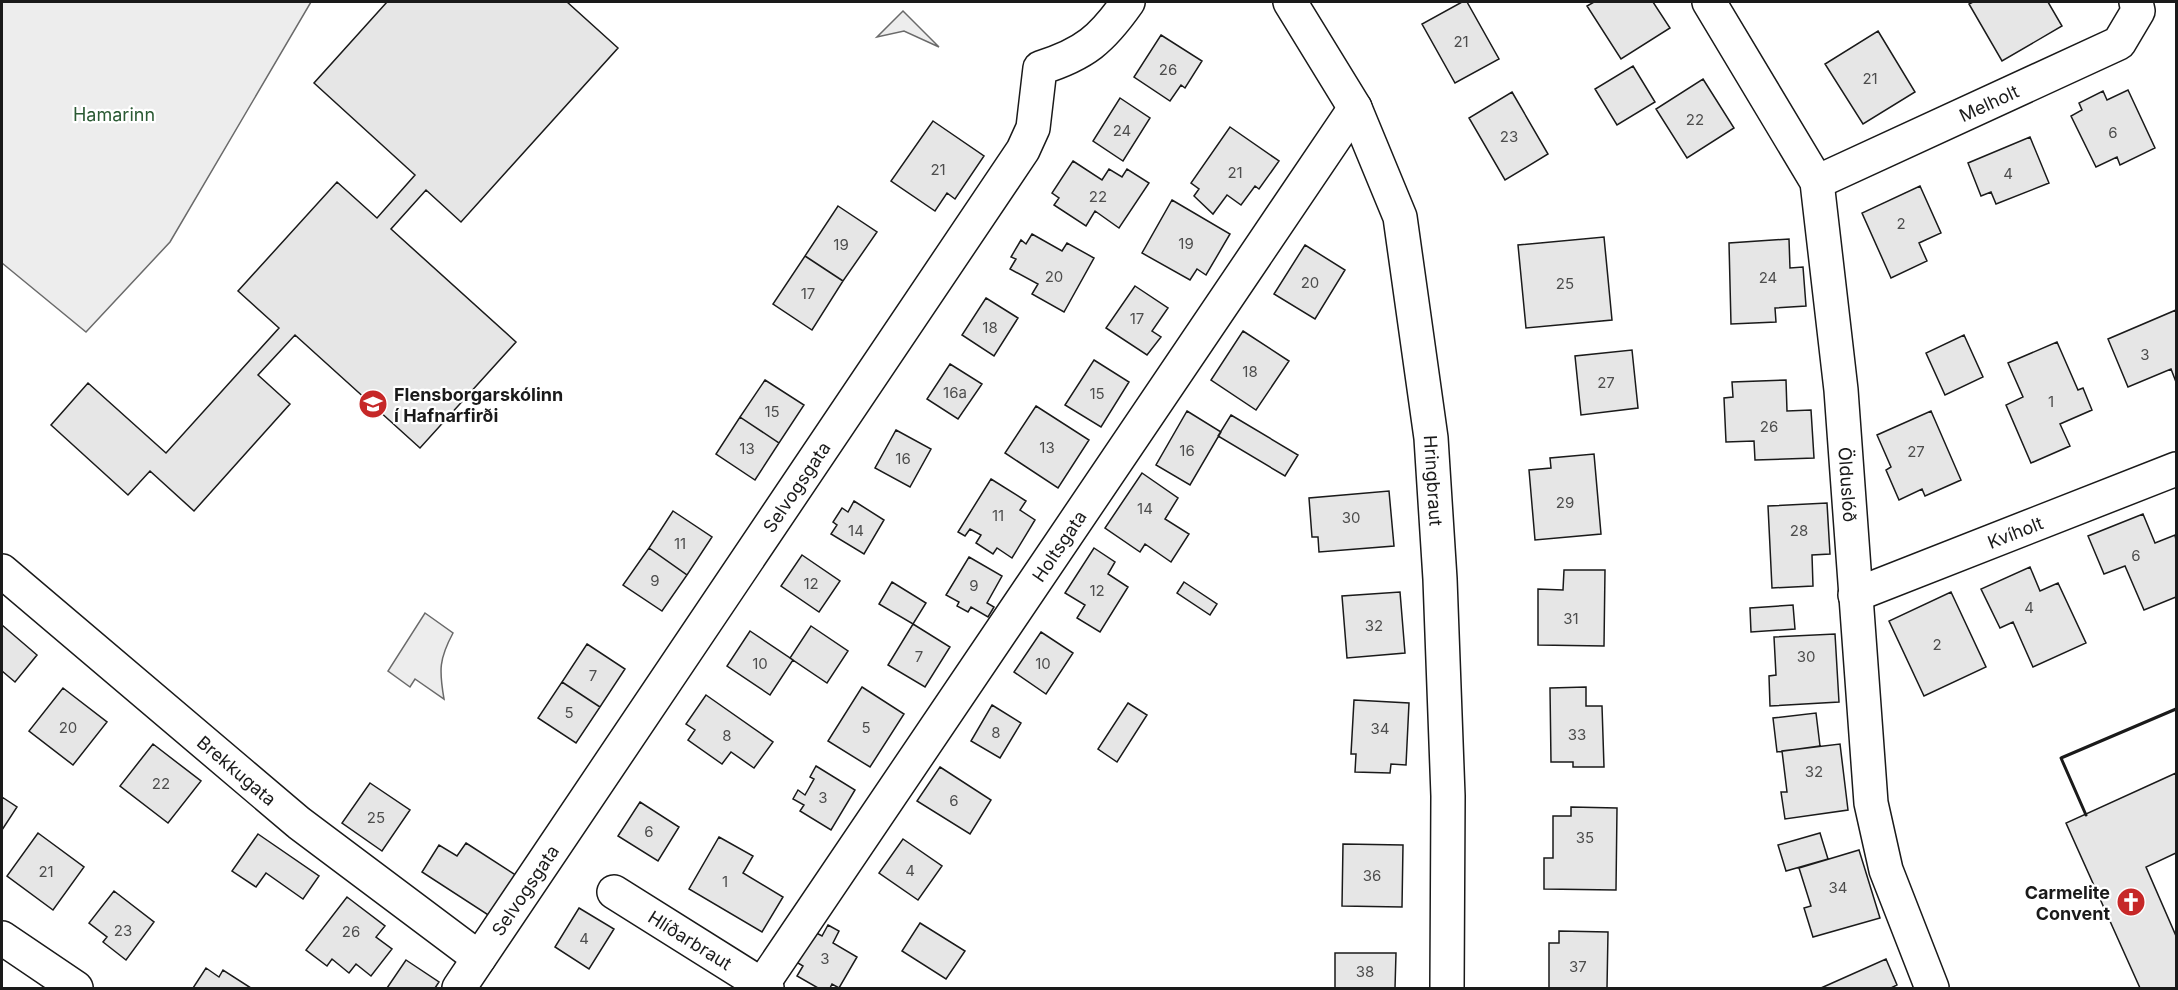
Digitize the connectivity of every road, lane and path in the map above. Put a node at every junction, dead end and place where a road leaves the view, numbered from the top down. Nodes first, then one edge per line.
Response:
1 (1128, 2) edge
2 (1290, 2) edge
3 (1709, 2) edge
4 (2136, 2) edge
5 (1355, 108) junction
6 (1817, 182) junction
7 (2176, 469) edge
8 (2, 571) edge
9 (1855, 595) junction
10 (614, 892) dead end
11 (2, 938) edge
12 (479, 958) junction
13 (764, 987) edge
14 (76, 988) edge
15 (459, 988) edge
16 (1447, 988) edge
17 (1932, 988) edge

1 - 12 street, Selvogsgata
2 - 5 street, Hringbraut
3 - 6 street, Ölduslóð
4 - 6 street, Melholt
5 - 13 street, Holtsgata
5 - 16 street, Hringbraut
6 - 9 street, Ölduslóð
7 - 9 street, Kvíholt
8 - 12 street, Brekkugata
9 - 17 street, Ölduslóð
10 - 13 street, Hlíðarbraut
11 - 14 street
12 - 15 street, Selvogsgata

